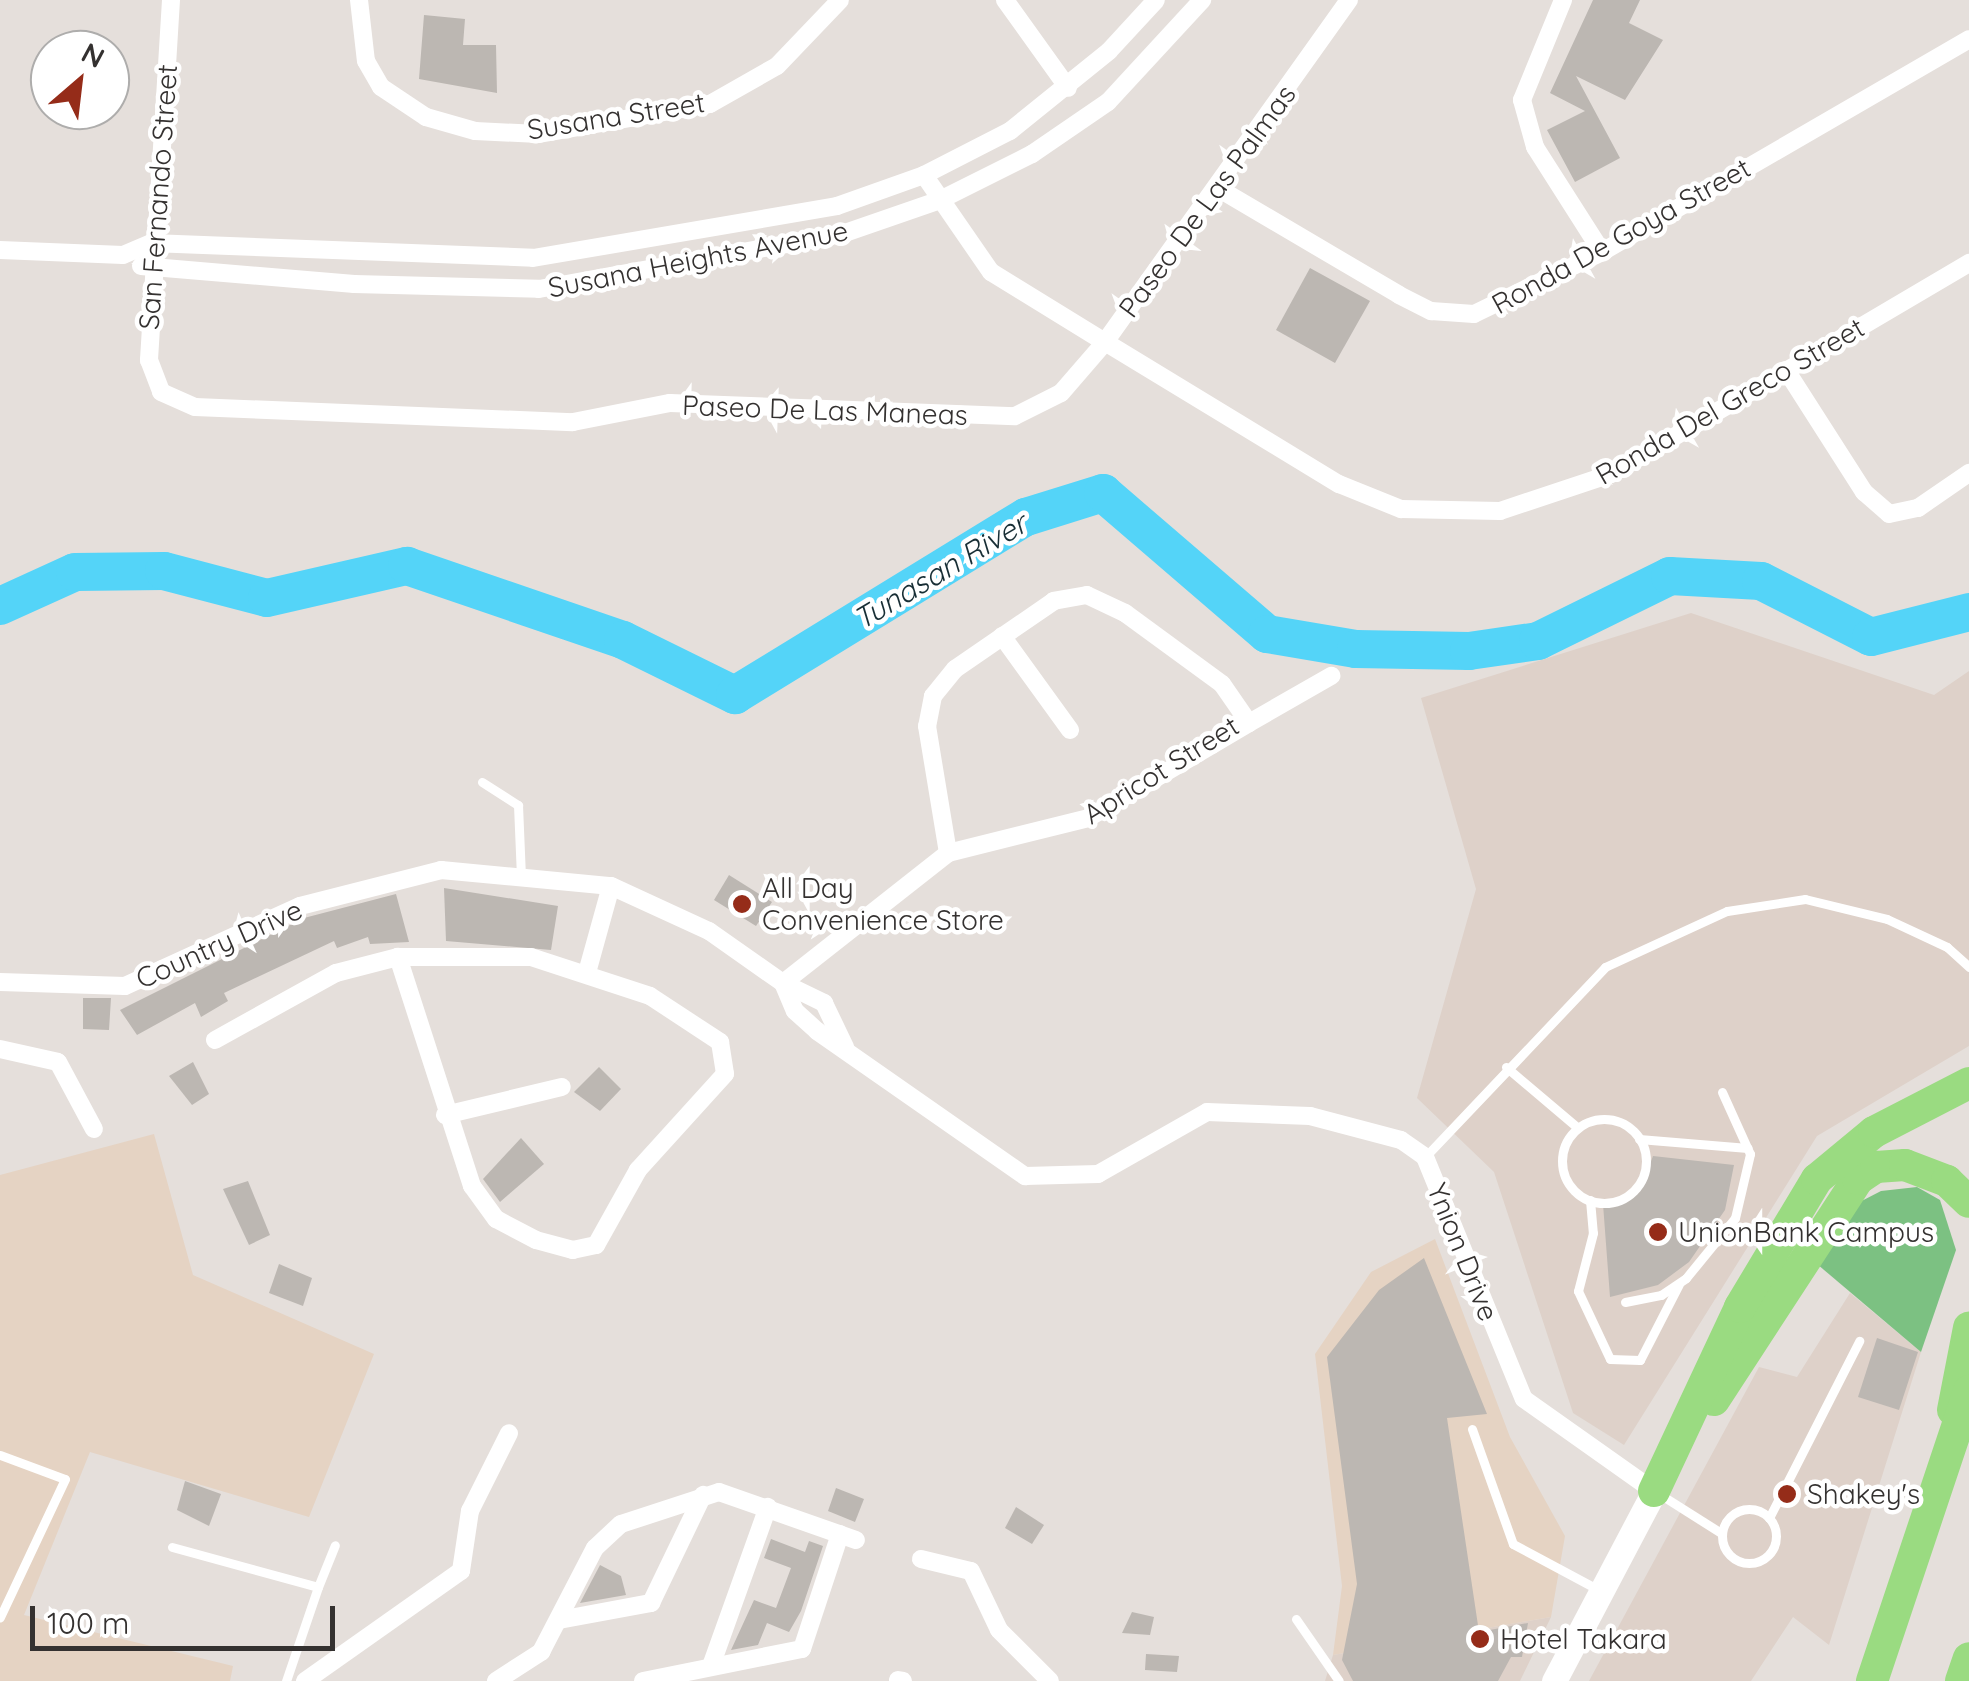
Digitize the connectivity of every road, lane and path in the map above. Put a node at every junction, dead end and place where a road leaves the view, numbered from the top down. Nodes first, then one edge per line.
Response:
1 (171, 0) edge
2 (359, 0) edge
3 (840, 0) edge
4 (1005, 0) edge
5 (1156, 0) edge
6 (1202, 0) edge
7 (1349, 0) edge
8 (1562, 0) edge
9 (1969, 39) edge
10 (1068, 88) junction
11 (924, 174) junction
12 (1216, 187) junction
13 (940, 200) junction
14 (151, 243) junction
15 (0, 250) edge
16 (1602, 252) junction
17 (123, 255) junction
18 (1969, 262) edge
19 (149, 271) junction
20 (1105, 342) junction
21 (1786, 370) junction
22 (161, 392) joint
23 (1969, 473) edge
24 (1002, 636) junction
25 (1332, 676) dead end
26 (1248, 722) junction
27 (1070, 730) dead end
28 (482, 782) dead end
29 (948, 853) junction
30 (521, 879) junction
31 (611, 886) junction
32 (398, 957) junction
33 (1969, 967) edge
34 (588, 969) junction
35 (0, 982) edge
36 (783, 983) junction
37 (806, 1022) joint
38 (215, 1040) dead end
39 (845, 1048) junction
40 (0, 1049) edge
41 (1506, 1067) junction
42 (1969, 1083) edge
43 (562, 1087) dead end
44 (1722, 1092) dead end
45 (445, 1115) junction
46 (1578, 1128) junction
47 (94, 1129) dead end
48 (1639, 1138) junction
49 (1748, 1148) junction
50 (1425, 1157) junction
51 (1590, 1200) junction
52 (1969, 1202) edge
53 (1678, 1284) junction
54 (1625, 1302) dead end
55 (1969, 1328) edge
56 (1860, 1342) dead end
57 (1969, 1391) edge
58 (1472, 1429) dead end
59 (510, 1434) dead end
60 (1675, 1453) junction
61 (0, 1455) edge
62 (1940, 1478) junction
63 (1654, 1490) junction
64 (703, 1494) junction
65 (768, 1508) junction
66 (1769, 1518) junction
67 (1721, 1534) junction
68 (334, 1545) dead end
69 (172, 1547) dead end
70 (921, 1559) dead end
71 (318, 1587) junction
72 (1599, 1590) junction
73 (0, 1617) edge
74 (1296, 1619) dead end
75 (558, 1620) junction
76 (1969, 1658) edge
77 (711, 1666) junction
78 (286, 1681) edge
79 (305, 1681) edge
80 (496, 1681) edge
81 (644, 1681) edge
82 (1050, 1681) edge
83 (1338, 1681) edge
84 (1554, 1681) edge
85 (1872, 1681) edge
86 (1962, 1681) edge

1 - 14 street, San Fernando Street
2 - 3 street, Susana Street
4 - 10 street
5 - 10 street, Susana Heights Avenue
6 - 13 street, Susana Heights Avenue
7 - 12 street, Paseo De Las Palmas
8 - 16 street
9 - 16 street, Ronda De Goya Street
10 - 11 street, Susana Heights Avenue
11 - 13 street, Paseo De Las Palmas
11 - 14 street, Susana Heights Avenue
12 - 16 street, Ronda De Goya Street
12 - 20 street, Paseo De Las Palmas
13 - 19 street, Susana Heights Avenue
13 - 20 street, Paseo De Las Palmas
14 - 17 street, Susana Heights Avenue
14 - 19 street, San Fernando Street
15 - 17 street, Susana Heights Avenue
17 - 19 street, Susana Heights Avenue
18 - 21 street, Ronda Del Greco Street
19 - 22 street, San Fernando Street
20 - 21 street, Ronda Del Greco Street
20 - 22 street, Paseo De Las Maneas
21 - 23 street
24 - 26 street, Apricot Street
24 - 27 street
24 - 29 street, Apricot Street
25 - 26 street
26 - 29 street, Apricot Street
28 - 30 lane
29 - 36 street, Apricot Street
30 - 31 street, Country Drive
30 - 35 street, Country Drive
31 - 34 street
31 - 36 street, Country Drive
32 - 34 street
32 - 38 street
32 - 45 street
33 - 41 lane
34 - 45 street
36 - 37 street, Country Drive
36 - 39 street
37 - 39 street, Ynion Drive
39 - 50 street, Ynion Drive
40 - 47 street
41 - 46 lane
41 - 50 lane
42 - 60 highway
43 - 45 street
44 - 49 lane
46 - 48 lane
46 - 51 lane
48 - 49 lane
48 - 51 lane
49 - 53 lane
50 - 63 street, Ynion Drive
51 - 53 lane
52 - 60 highway
53 - 54 lane
55 - 62 highway
56 - 66 lane
57 - 62 highway
58 - 72 lane
59 - 79 street
60 - 63 highway
61 - 73 lane
62 - 85 highway
63 - 67 lane
63 - 72 street
64 - 65 street
64 - 75 street
64 - 75 street
65 - 77 street
65 - 77 street
66 - 67 lane
66 - 67 lane
68 - 71 lane
69 - 71 lane
70 - 82 street
71 - 78 lane
72 - 84 street
74 - 83 lane
75 - 80 street
76 - 86 highway
77 - 81 street

